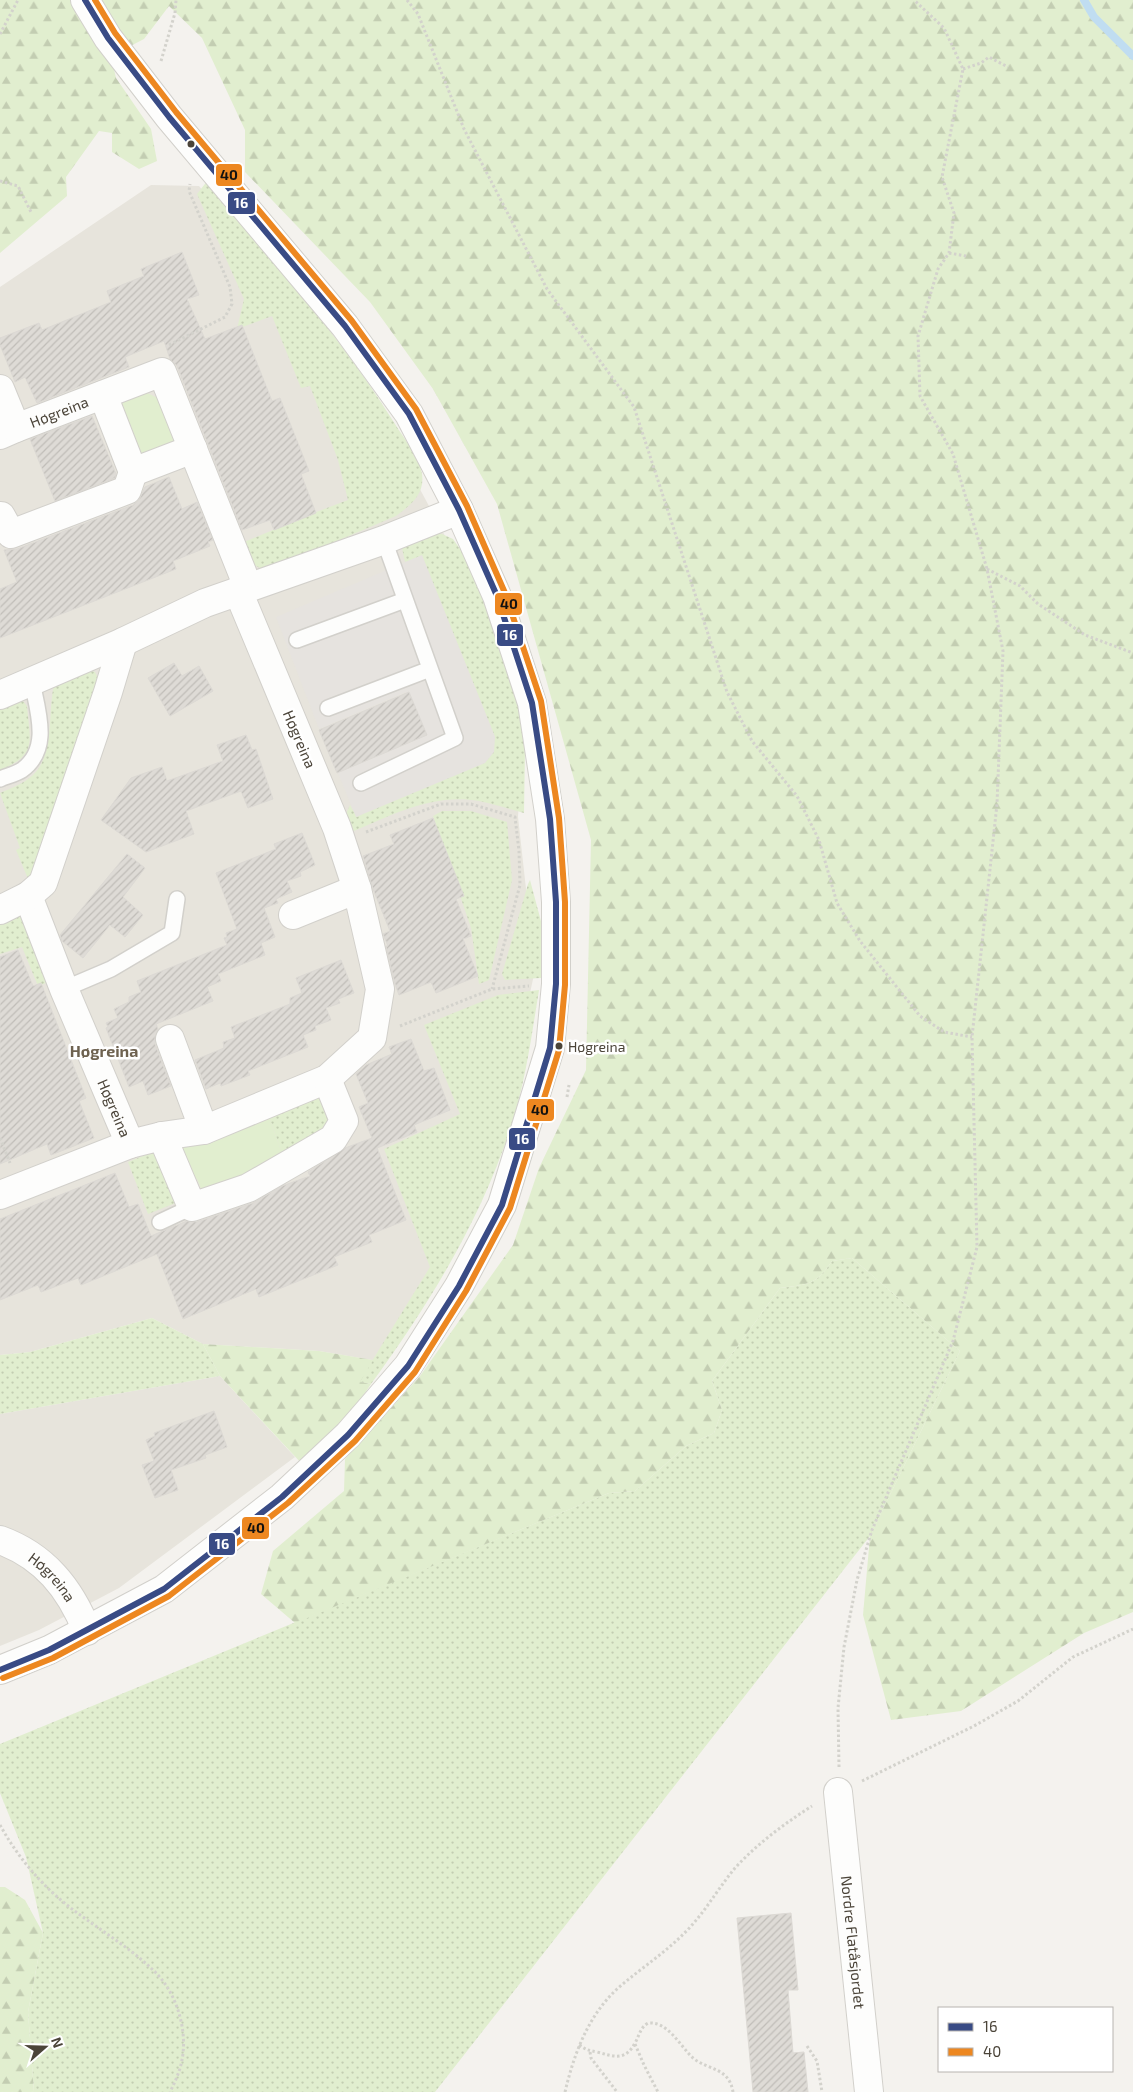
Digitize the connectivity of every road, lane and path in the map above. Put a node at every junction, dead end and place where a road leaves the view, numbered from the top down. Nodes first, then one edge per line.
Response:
1 (18, 0) edge
2 (85, 0) edge
3 (176, 0) edge
4 (407, 0) edge
5 (914, 0) edge
6 (0, 34) edge
7 (159, 67) dead end
8 (1008, 67) dead end
9 (963, 68) junction
10 (192, 176) dead end
11 (0, 181) edge
12 (32, 214) dead end
13 (949, 253) junction
14 (966, 256) dead end
15 (162, 372) junction
16 (0, 389) edge
17 (103, 395) junction
18 (8, 431) edge
19 (193, 449) junction
20 (133, 472) junction
21 (459, 510) junction
22 (0, 515) edge
23 (384, 540) junction
24 (987, 569) junction
25 (243, 589) junction
26 (405, 600) junction
27 (297, 640) dead end
28 (123, 642) junction
29 (1133, 653) edge
30 (430, 668) junction
31 (32, 682) junction
32 (0, 695) edge
33 (328, 708) dead end
34 (0, 779) edge
35 (361, 782) dead end
36 (343, 842) junction
37 (357, 889) junction
38 (177, 899) dead end
39 (8, 902) edge
40 (293, 915) dead end
41 (556, 984) junction
42 (64, 989) junction
43 (492, 989) junction
44 (972, 1037) junction
45 (372, 1038) junction
46 (170, 1039) dead end
47 (327, 1079) junction
48 (570, 1080) dead end
49 (567, 1097) dead end
50 (204, 1130) junction
51 (162, 1136) junction
52 (130, 1144) junction
53 (0, 1195) edge
54 (192, 1207) junction
55 (160, 1222) dead end
56 (0, 1540) edge
57 (1133, 1629) edge
58 (87, 1631) junction
59 (0, 1670) edge
60 (840, 1736) dead end
61 (838, 1792) junction
62 (0, 1825) edge
63 (635, 2044) junction
64 (579, 2045) junction
65 (807, 2046) dead end
66 (590, 2052) junction
67 (170, 2092) edge
68 (565, 2092) edge
69 (617, 2092) edge
70 (658, 2092) edge
71 (733, 2092) edge
72 (822, 2092) edge
73 (869, 2092) edge

1 - 6 path
2 - 21 street
3 - 7 path
4 - 44 path
5 - 9 path
8 - 9 path
9 - 13 path
10 - 15 path
11 - 12 path
13 - 14 path
13 - 24 path
15 - 17 street, Høgreina
15 - 19 street, Høgreina
16 - 18 street, Høgreina
17 - 18 street, Høgreina
17 - 20 street, Høgreina
19 - 20 street
19 - 25 street, Høgreina
20 - 22 street
21 - 23 street
21 - 41 street
23 - 25 street
23 - 26 lane
24 - 29 path
24 - 44 path
25 - 28 street
25 - 36 street, Høgreina
26 - 27 lane
26 - 30 lane
28 - 31 street
28 - 39 street, Høgreina
30 - 33 lane
30 - 35 lane
31 - 32 street
31 - 34 lane
36 - 37 street, Høgreina
36 - 43 path
37 - 40 street
37 - 45 street, Høgreina
38 - 42 lane
39 - 42 street, Høgreina
41 - 43 path
41 - 58 street
42 - 52 street, Høgreina
43 - 45 path
44 - 60 path
45 - 47 street, Høgreina
46 - 50 street
47 - 50 street, Høgreina
47 - 54 street
48 - 49 path
50 - 51 street, Høgreina
51 - 52 street, Høgreina
51 - 54 street
52 - 53 street, Høgreina
54 - 55 lane
56 - 58 street, Høgreina
57 - 61 path
58 - 59 street
61 - 64 path
61 - 73 street, Nordre Flatåsjordet
62 - 67 path
63 - 66 path
63 - 70 path
63 - 71 path
64 - 66 path
64 - 68 path
65 - 72 path
66 - 69 path

